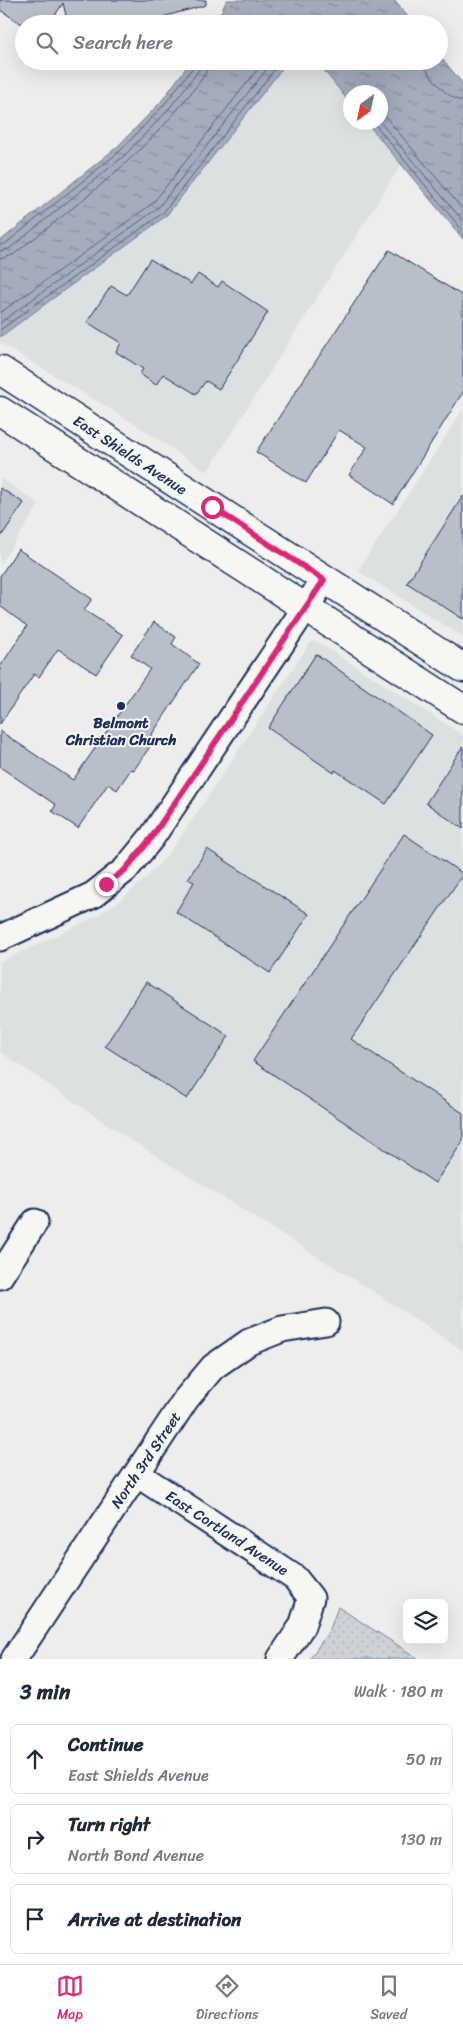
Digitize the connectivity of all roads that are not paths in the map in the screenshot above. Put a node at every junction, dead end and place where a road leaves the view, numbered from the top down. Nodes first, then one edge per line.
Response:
1 (0, 370) edge
2 (12, 387) edge
3 (0, 411) edge
4 (324, 580) junction
5 (306, 607) junction
6 (463, 668) edge
7 (463, 709) edge
8 (0, 938) edge
9 (35, 1222) dead end
10 (0, 1276) edge
11 (326, 1322) dead end
12 (137, 1474) junction
13 (14, 1659) edge
14 (280, 1659) edge

1 - 2 main road, East Shields Avenue
2 - 4 main road, East Shields Avenue
3 - 5 main road
4 - 5 street
4 - 6 main road, East Shields Avenue
5 - 7 main road
5 - 8 street
9 - 10 street
11 - 12 street, North 3rd Street
12 - 13 street, North 3rd Street
12 - 14 street, East Cortland Avenue

